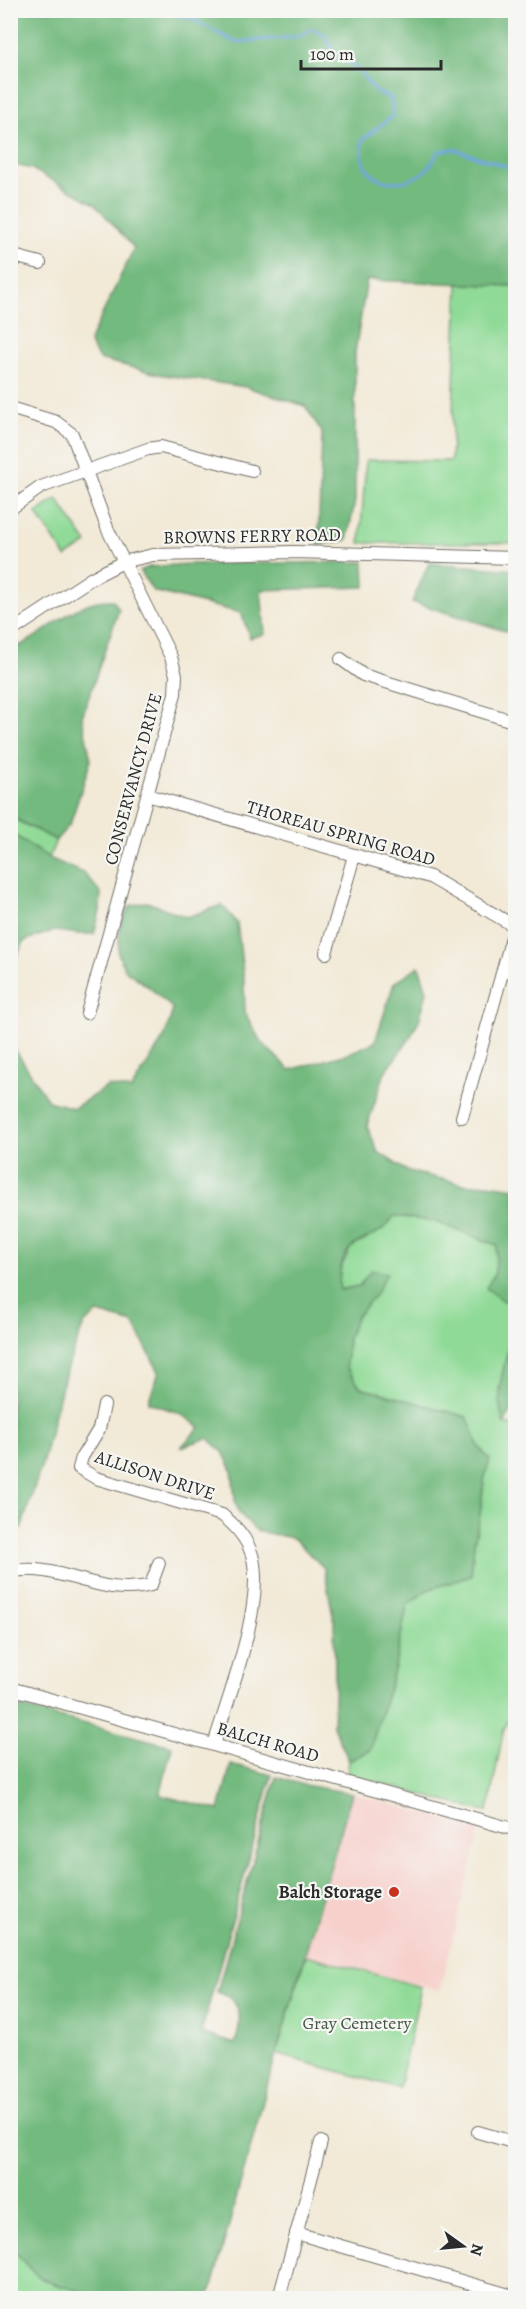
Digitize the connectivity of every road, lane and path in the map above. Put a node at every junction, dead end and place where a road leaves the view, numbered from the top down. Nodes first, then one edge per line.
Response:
1 (10, 255) edge
2 (40, 263) dead end
3 (10, 408) edge
4 (252, 471) dead end
5 (86, 472) junction
6 (10, 509) edge
7 (516, 558) edge
8 (123, 562) junction
9 (10, 632) edge
10 (341, 659) dead end
11 (516, 722) edge
12 (147, 795) junction
13 (354, 856) junction
14 (515, 925) edge
15 (326, 953) dead end
16 (87, 1013) dead end
17 (462, 1117) dead end
18 (104, 1405) dead end
19 (159, 1563) dead end
20 (10, 1572) edge
21 (11, 1692) edge
22 (214, 1745) junction
23 (516, 1830) edge
24 (478, 2132) dead end
25 (321, 2142) dead end
26 (516, 2143) edge
27 (296, 2233) junction
28 (513, 2294) edge
29 (279, 2298) edge

1 - 2 street
3 - 5 street, CONSERVANCY DRIVE
4 - 5 street
5 - 6 street
5 - 8 street, CONSERVANCY DRIVE
7 - 8 street, BROWNS FERRY ROAD
8 - 9 street, BROWNS FERRY ROAD
8 - 12 street, CONSERVANCY DRIVE
10 - 11 street
12 - 13 street, THOREAU SPRING ROAD
12 - 16 street, CONSERVANCY DRIVE
13 - 14 street, THOREAU SPRING ROAD
13 - 15 street
14 - 17 street
18 - 22 street, ALLISON DRIVE
19 - 20 street
21 - 22 street, BALCH ROAD
22 - 23 street, BALCH ROAD
24 - 26 street
25 - 27 street
27 - 28 street
27 - 29 street

